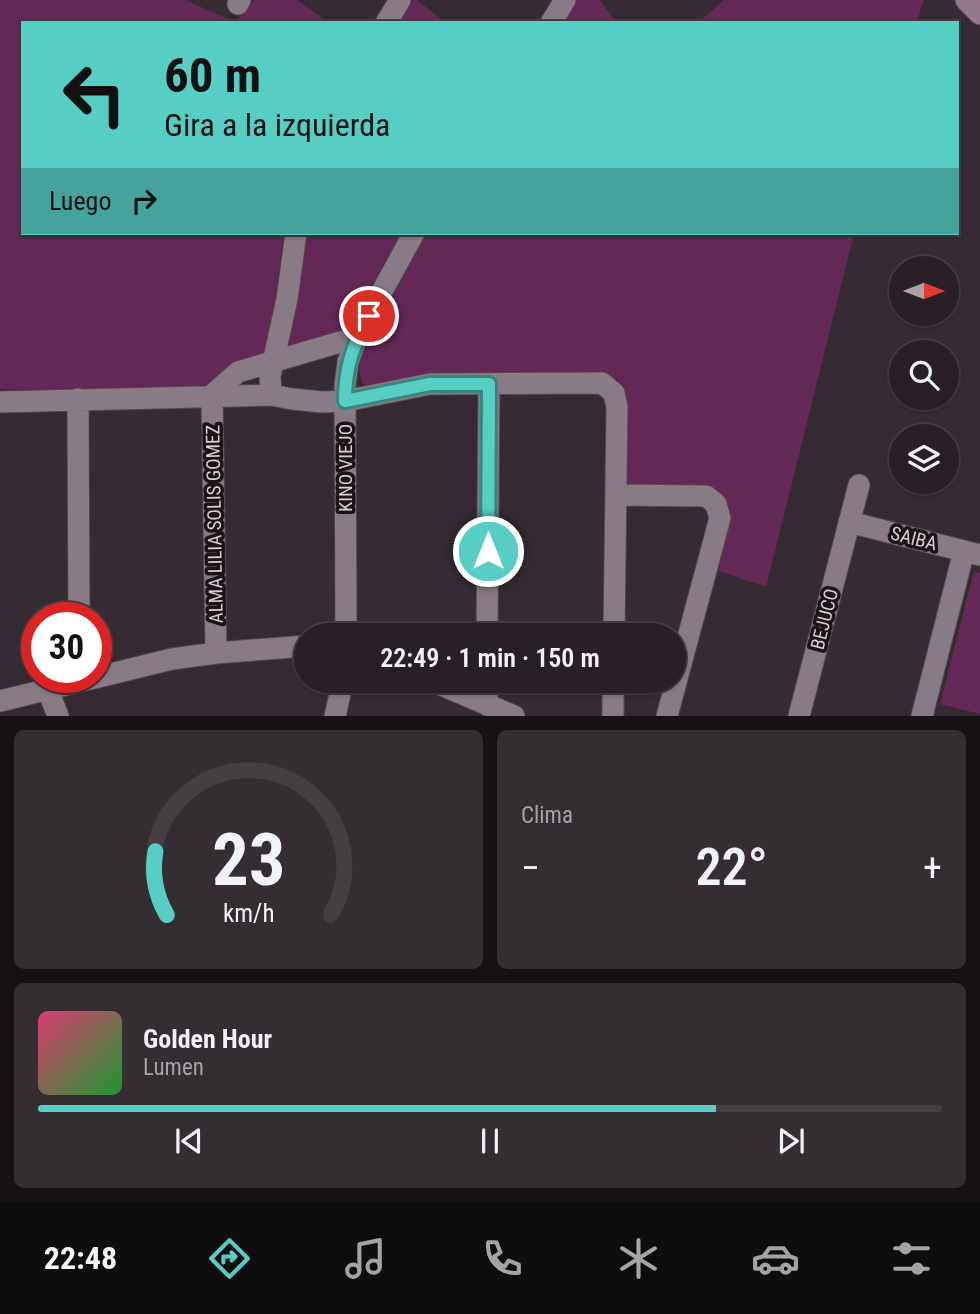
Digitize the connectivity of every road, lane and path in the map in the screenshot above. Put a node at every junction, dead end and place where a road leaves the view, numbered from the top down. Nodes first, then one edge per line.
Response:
1 (400, 0) edge
2 (565, 0) edge
3 (966, 0) edge
4 (980, 14) edge
5 (387, 21) edge
6 (552, 21) edge
7 (296, 235) edge
8 (413, 235) edge
9 (358, 337) junction
10 (273, 361) junction
11 (489, 384) junction
12 (212, 395) junction
13 (271, 395) junction
14 (78, 399) junction
15 (345, 401) junction
16 (0, 402) edge
17 (859, 485) dead end
18 (616, 495) junction
19 (849, 522) junction
20 (972, 553) edge
21 (79, 602) edge
22 (346, 623) edge
23 (487, 623) edge
24 (614, 623) edge
25 (294, 647) edge
26 (216, 653) junction
27 (112, 673) edge
28 (35, 693) edge
29 (49, 693) edge
30 (340, 693) edge
31 (460, 693) edge
32 (487, 693) edge
33 (613, 693) edge
34 (0, 701) edge
35 (487, 705) junction
36 (58, 716) edge
37 (335, 716) edge
38 (514, 716) edge
39 (613, 716) edge
40 (667, 716) edge
41 (799, 716) edge
42 (922, 716) edge

1 - 5 street
2 - 6 street
3 - 4 street
7 - 10 street
8 - 9 street, KINO VIEJO
9 - 10 street
9 - 15 street, KINO VIEJO
10 - 12 street
10 - 13 street
11 - 15 street
11 - 18 street
11 - 23 street
12 - 13 street
12 - 14 street
12 - 26 street, ALMA LILIA SOLIS GOMEZ
13 - 15 street
14 - 16 street
14 - 21 street
15 - 22 street, KINO VIEJO
17 - 19 street, BEJUCO
18 - 24 street
18 - 40 street
19 - 20 street, SAIBA
19 - 41 street, BEJUCO
20 - 42 street
25 - 26 street
26 - 27 street
28 - 34 street
29 - 36 street
30 - 37 street
31 - 35 street
32 - 35 street
33 - 39 street
35 - 38 street

